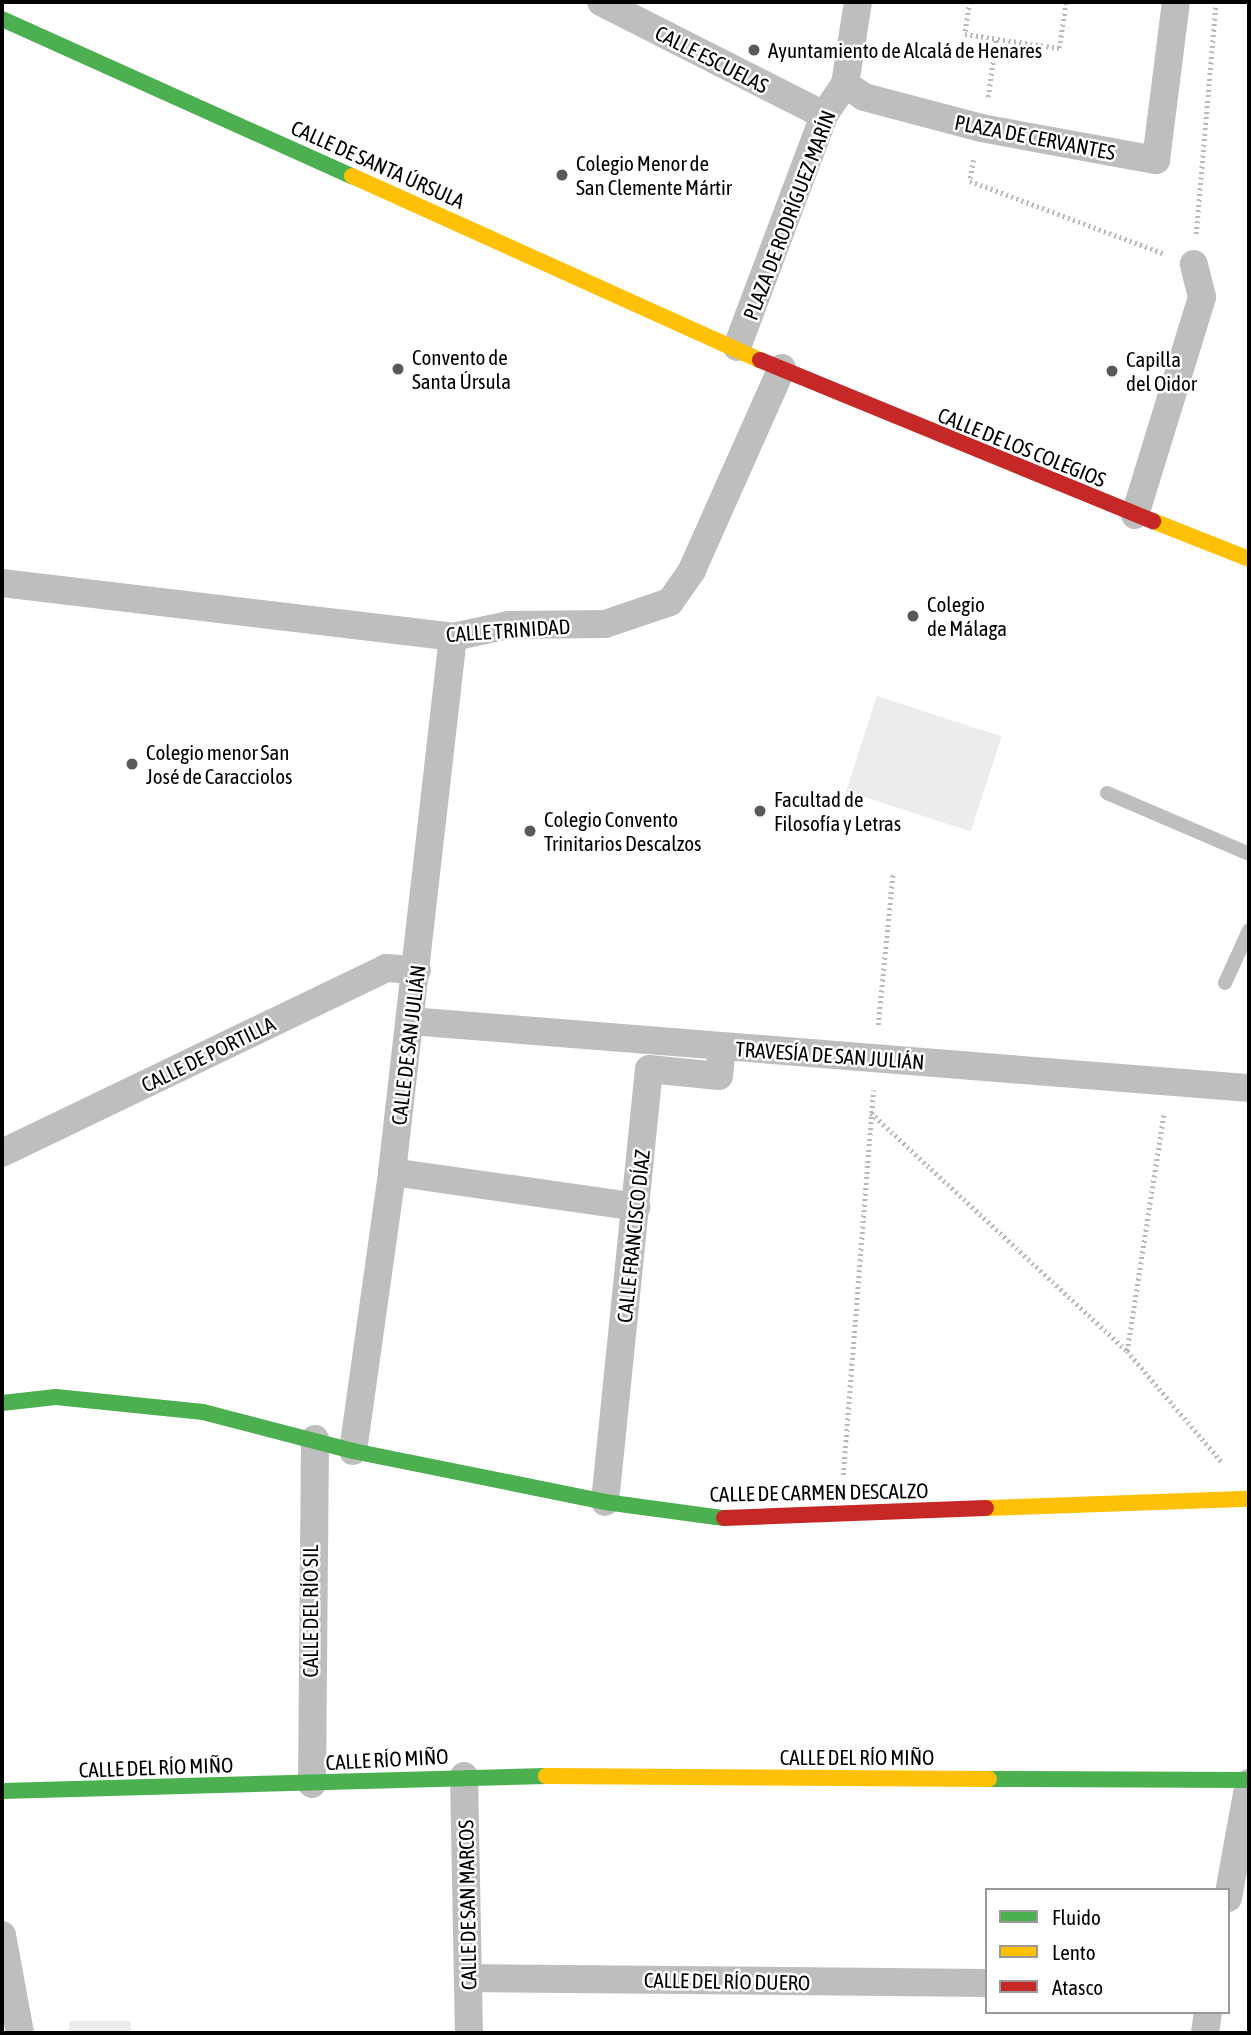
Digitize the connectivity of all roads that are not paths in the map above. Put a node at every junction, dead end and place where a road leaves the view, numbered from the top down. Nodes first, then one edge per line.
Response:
1 (601, 2) edge
2 (858, 2) edge
3 (1176, 2) edge
4 (2, 19) edge
5 (845, 84) junction
6 (824, 115) junction
7 (1194, 264) road end
8 (737, 347) junction
9 (782, 368) junction
10 (1135, 515) junction
11 (1249, 559) edge
12 (2, 583) edge
13 (453, 637) junction
14 (1107, 793) dead end
15 (1249, 854) edge
16 (1249, 930) edge
17 (417, 970) junction
18 (1225, 983) dead end
19 (410, 1021) junction
20 (722, 1048) junction
21 (1249, 1088) edge
22 (2, 1153) edge
23 (392, 1172) junction
24 (637, 1207) junction
25 (2, 1403) edge
26 (315, 1439) junction
27 (353, 1451) junction
28 (1246, 1499) edge
29 (604, 1502) junction
30 (464, 1776) junction
31 (1249, 1782) edge
32 (312, 1784) junction
33 (2, 1791) edge
34 (1230, 1888) edge
35 (2, 1935) edge
36 (468, 1978) junction
37 (985, 1983) edge
38 (1208, 2014) edge
39 (20, 2033) edge
40 (469, 2033) edge
41 (1205, 2033) edge

1 - 6 street, CALLE ESCUELAS
2 - 5 street
3 - 5 street, PLAZA DE CERVANTES
4 - 8 street, CALLE DE SANTA ÚRSULA
5 - 6 street, PLAZA DE RODRÍGUEZ MARÍN
6 - 8 street, PLAZA DE RODRÍGUEZ MARÍN
7 - 10 street
8 - 9 street, CALLE DE SANTA ÚRSULA
9 - 10 street, CALLE DE LOS COLEGIOS
9 - 13 street, CALLE TRINIDAD
10 - 11 street, CALLE DE LOS COLEGIOS
12 - 13 street, CALLE TRINIDAD
13 - 17 street, CALLE DE SAN JULIÁN
14 - 15 lane
16 - 18 lane
17 - 19 street, CALLE DE SAN JULIÁN
17 - 22 street, CALLE DE PORTILLA
19 - 20 street, TRAVESÍA DE SAN JULIÁN
19 - 23 street, CALLE DE SAN JULIÁN
20 - 21 street, TRAVESÍA DE SAN JULIÁN
20 - 24 street, CALLE FRANCISCO DÍAZ
23 - 24 street
23 - 27 street, CALLE DE SAN JULIÁN
24 - 29 street, CALLE FRANCISCO DÍAZ
25 - 26 street, CALLE DE CARMEN DESCALZO
26 - 27 street, CALLE DE CARMEN DESCALZO
26 - 32 street, CALLE DEL RÍO SIL
27 - 29 street, CALLE DE CARMEN DESCALZO
28 - 29 street, CALLE DE CARMEN DESCALZO
30 - 31 street, CALLE DEL RÍO MIÑO
30 - 32 street, CALLE RÍO MIÑO
30 - 36 street, CALLE DE SAN MARCOS
31 - 34 street
32 - 33 street, CALLE DEL RÍO MIÑO
35 - 39 street
36 - 37 street, CALLE DEL RÍO DUERO
36 - 40 street, CALLE DE SAN MARCOS
38 - 41 street

